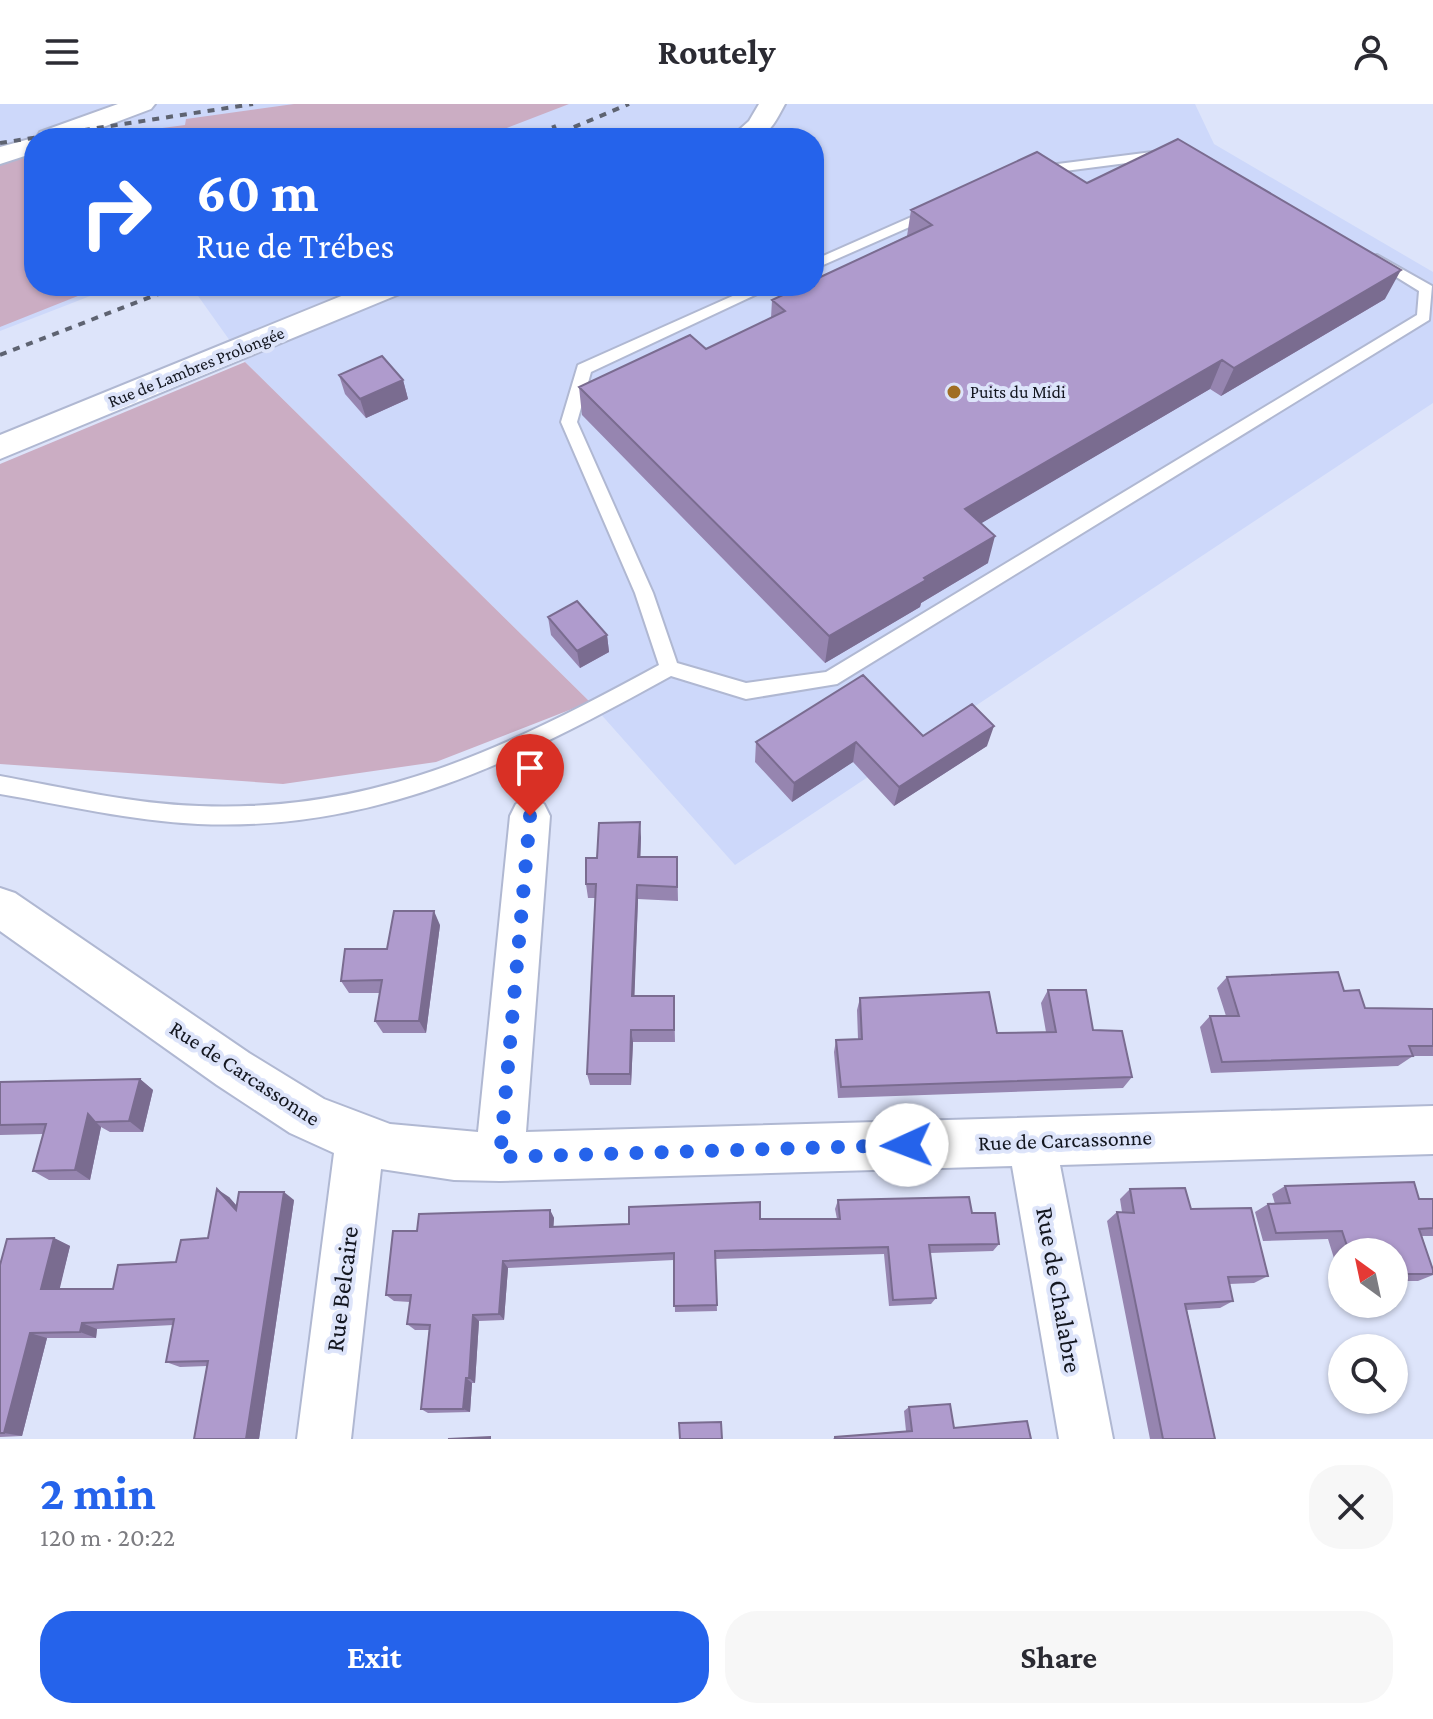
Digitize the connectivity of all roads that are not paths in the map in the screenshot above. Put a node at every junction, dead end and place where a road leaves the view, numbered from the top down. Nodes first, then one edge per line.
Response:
1 (142, 104) edge
2 (772, 104) edge
3 (76, 128) edge
4 (757, 128) edge
5 (24, 148) edge
6 (0, 156) edge
7 (1188, 157) edge
8 (1018, 173) edge
9 (945, 206) edge
10 (1361, 249) edge
11 (824, 260) edge
12 (368, 296) edge
13 (745, 296) edge
14 (0, 448) edge
15 (669, 668) junction
16 (0, 785) edge
17 (530, 816) dead end
18 (0, 907) edge
19 (1433, 1130) edge
20 (360, 1139) junction
21 (1032, 1141) junction
22 (500, 1157) junction
23 (324, 1439) edge
24 (1086, 1439) edge

1 - 3 street
2 - 4 street
5 - 6 street
7 - 8 lane
9 - 11 lane
10 - 15 lane
12 - 14 street, Rue de Lambres Prolongée
13 - 15 lane
15 - 16 lane
17 - 22 street
18 - 20 street, Rue de Carcassonne
19 - 21 street, Rue de Carcassonne
20 - 22 street, Rue de Carcassonne
20 - 23 street, Rue Belcaire
21 - 22 street, Rue de Carcassonne
21 - 24 street, Rue de Chalabre

